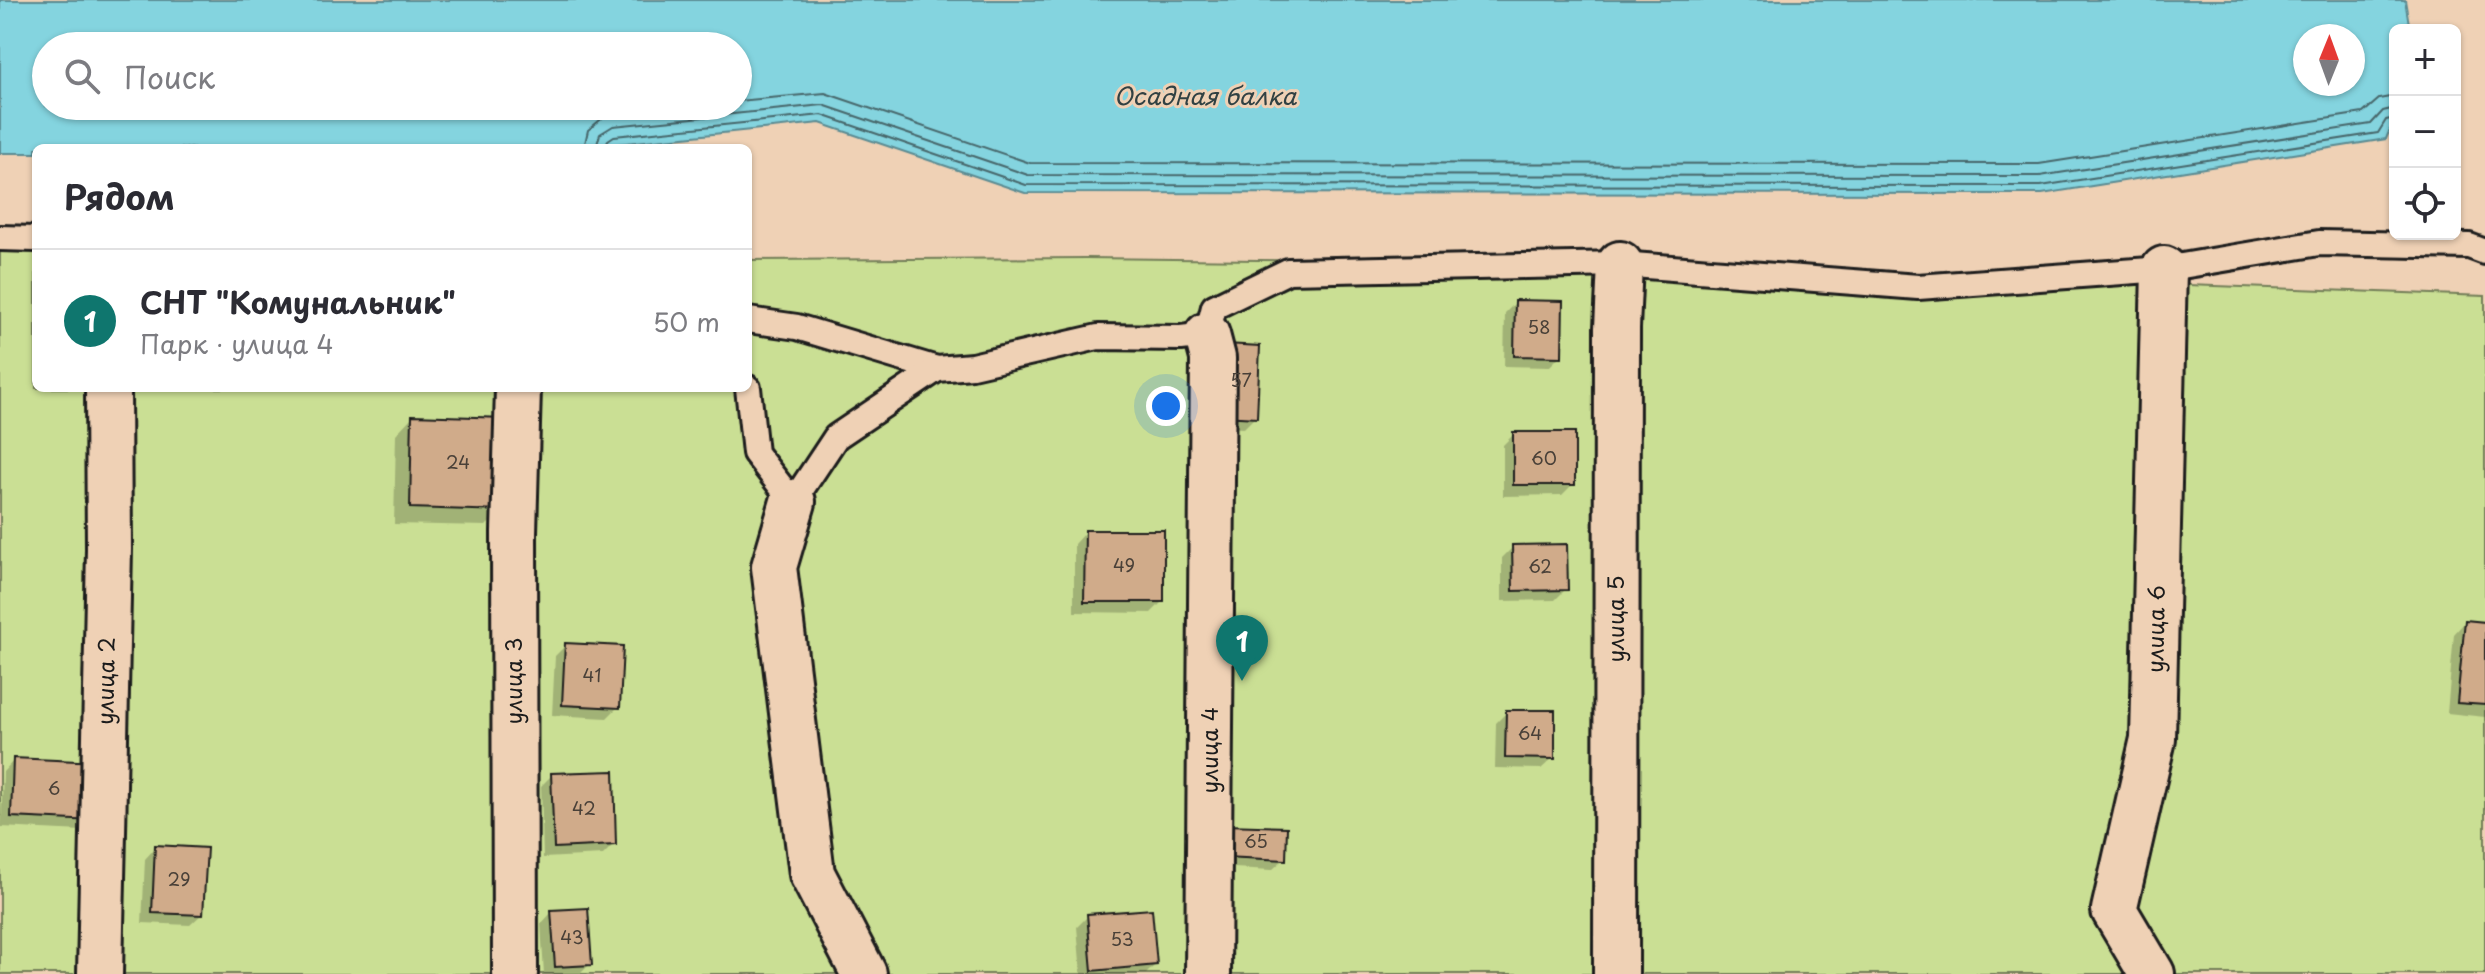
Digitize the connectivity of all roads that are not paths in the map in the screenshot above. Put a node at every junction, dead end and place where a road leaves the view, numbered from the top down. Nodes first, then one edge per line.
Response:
1 (0, 238) edge
2 (32, 239) edge
3 (2485, 252) edge
4 (1620, 264) junction
5 (2164, 269) junction
6 (752, 321) edge
7 (1207, 335) junction
8 (937, 369) junction
9 (108, 392) edge
10 (518, 392) edge
11 (748, 392) edge
12 (793, 502) junction
13 (100, 974) edge
14 (515, 974) edge
15 (864, 974) edge
16 (1208, 974) edge
17 (1616, 974) edge
18 (2152, 974) edge

1 - 2 lane
3 - 5 lane
4 - 5 lane
4 - 7 lane
4 - 17 street, улица 5
5 - 18 street, улица 6
6 - 8 lane
7 - 8 lane
7 - 16 street, улица 4
8 - 12 lane
9 - 13 street, улица 2
10 - 14 street, улица 3
11 - 12 lane
12 - 15 street

